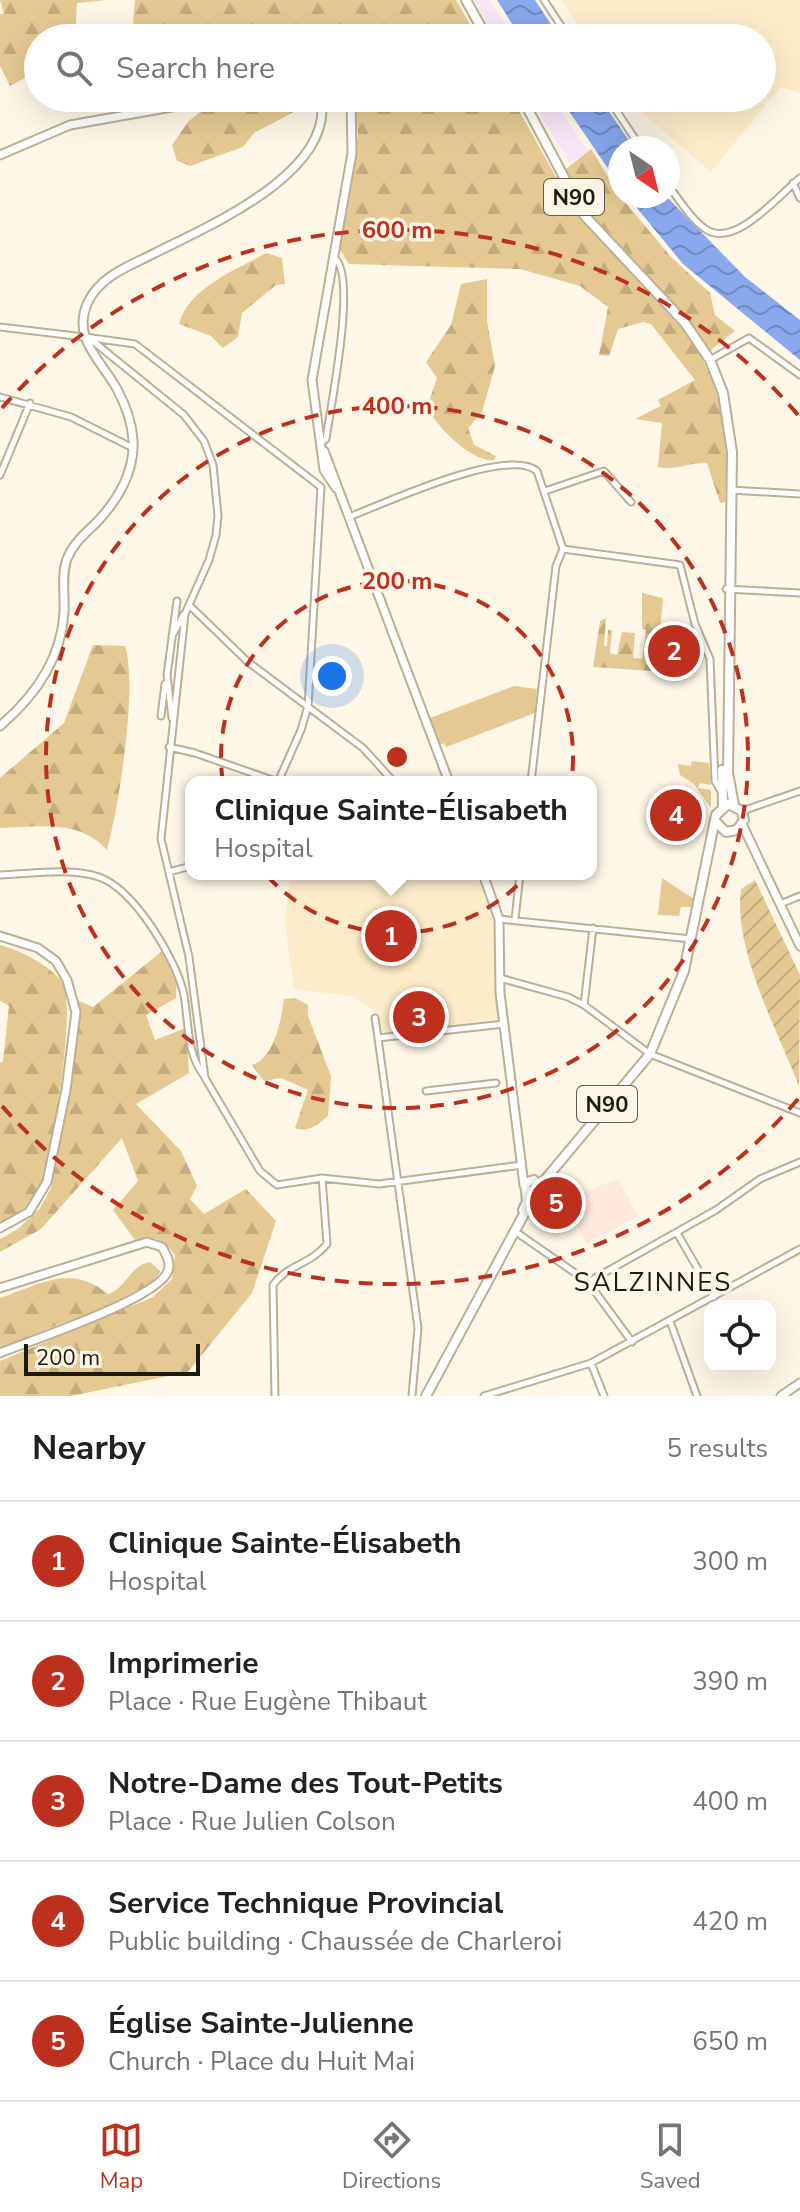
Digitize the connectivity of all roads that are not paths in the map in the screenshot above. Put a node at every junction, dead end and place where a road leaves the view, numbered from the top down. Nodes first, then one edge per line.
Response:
1 (466, 0) edge
2 (544, 0) edge
3 (479, 24) edge
4 (560, 24) edge
5 (144, 112) edge
6 (321, 112) edge
7 (351, 112) edge
8 (529, 112) edge
9 (617, 112) edge
10 (633, 136) edge
11 (0, 155) edge
12 (800, 178) edge
13 (793, 183) junction
14 (800, 198) edge
15 (680, 200) edge
16 (333, 257) junction
17 (0, 327) edge
18 (84, 337) junction
19 (710, 360) junction
20 (800, 375) edge
21 (0, 397) edge
22 (30, 403) junction
23 (320, 444) junction
24 (133, 448) junction
25 (0, 475) edge
26 (332, 481) junction
27 (315, 482) junction
28 (321, 487) junction
29 (730, 490) junction
30 (545, 491) junction
31 (800, 494) edge
32 (631, 502) dead end
33 (348, 517) junction
34 (563, 549) junction
35 (728, 589) junction
36 (800, 593) edge
37 (177, 601) dead end
38 (189, 605) junction
39 (185, 614) junction
40 (170, 639) junction
41 (167, 675) junction
42 (308, 706) junction
43 (161, 716) dead end
44 (173, 721) junction
45 (0, 726) edge
46 (169, 747) junction
47 (261, 776) edge
48 (280, 776) edge
49 (389, 776) edge
50 (447, 776) edge
51 (532, 776) edge
52 (800, 791) edge
53 (722, 793) junction
54 (734, 805) junction
55 (723, 806) junction
56 (742, 811) junction
57 (717, 823) junction
58 (742, 824) junction
59 (729, 832) junction
60 (751, 843) junction
61 (710, 855) junction
62 (185, 868) edge
63 (169, 872) junction
64 (0, 875) edge
65 (485, 880) edge
66 (519, 880) edge
67 (800, 896) edge
68 (780, 904) junction
69 (499, 919) junction
70 (515, 919) junction
71 (593, 928) junction
72 (0, 936) edge
73 (691, 939) junction
74 (800, 946) edge
75 (500, 978) junction
76 (584, 1005) junction
77 (375, 1018) dead end
78 (504, 1024) junction
79 (378, 1038) junction
80 (650, 1054) junction
81 (205, 1078) junction
82 (496, 1083) dead end
83 (426, 1091) dead end
84 (800, 1113) edge
85 (800, 1162) edge
86 (523, 1165) junction
87 (322, 1178) junction
88 (395, 1181) junction
89 (531, 1190) junction
90 (0, 1228) edge
91 (516, 1232) junction
92 (677, 1233) junction
93 (508, 1243) junction
94 (800, 1249) edge
95 (588, 1282) junction
96 (0, 1288) edge
97 (714, 1297) junction
98 (670, 1321) junction
99 (632, 1342) junction
100 (0, 1353) edge
101 (591, 1363) junction
102 (800, 1383) edge
103 (275, 1396) edge
104 (412, 1396) edge
105 (426, 1396) edge
106 (484, 1396) edge
107 (604, 1396) edge
108 (697, 1396) edge
109 (781, 1396) edge

1 - 3 main road
2 - 4 street
5 - 11 main road
6 - 18 main road
7 - 16 main road
8 - 19 main road, N90
9 - 10 street
12 - 13 street
13 - 14 street
13 - 15 street
16 - 23 main road
16 - 23 street
17 - 18 street
18 - 24 main road
18 - 27 street
18 - 38 street
19 - 20 street
19 - 29 main road, N90
21 - 22 street
22 - 24 street
22 - 25 street
23 - 26 main road
24 - 45 main road
26 - 27 street
26 - 28 street
26 - 33 main road
27 - 28 street
28 - 42 street
29 - 31 street
29 - 35 main road, N90
30 - 32 street
30 - 33 street
30 - 34 street
33 - 50 main road
34 - 51 street
34 - 53 street
35 - 36 street
35 - 53 main road, N90
35 - 54 main road, N90
37 - 40 street
38 - 39 street
38 - 42 street
39 - 40 street
39 - 44 street
40 - 41 street
41 - 43 street
41 - 44 street
42 - 48 street
42 - 49 street
44 - 46 street
46 - 47 street
46 - 63 street
52 - 56 street
53 - 55 main road, N90
54 - 55 main road
54 - 56 main road
55 - 57 main road, N90
56 - 58 main road
57 - 59 main road
57 - 61 main road, N90
58 - 59 main road, N90
58 - 60 main road
59 - 60 main road
59 - 61 main road, N90
60 - 68 main road
61 - 73 main road, N90
62 - 63 street
63 - 81 street
64 - 81 street
65 - 69 main road
66 - 70 street
67 - 68 street
68 - 74 main road
69 - 70 street
69 - 75 main road
70 - 71 street
71 - 73 street
71 - 76 street
72 - 90 main road
73 - 80 main road, N90
75 - 76 street
75 - 78 main road
76 - 80 street
77 - 79 street
78 - 79 street
78 - 86 main road
79 - 88 street
80 - 84 street
80 - 89 main road, N90
81 - 87 street
82 - 83 street
85 - 92 street
86 - 88 street
86 - 89 main road
87 - 88 street
87 - 103 street
88 - 104 street
89 - 91 main road
89 - 93 main road
91 - 93 main road
91 - 95 street
92 - 95 street
92 - 97 street
93 - 105 main road
94 - 97 street
95 - 99 street
96 - 100 main road
97 - 98 street
98 - 99 street
98 - 108 street
99 - 101 street
101 - 106 street
101 - 107 street
102 - 109 main road

